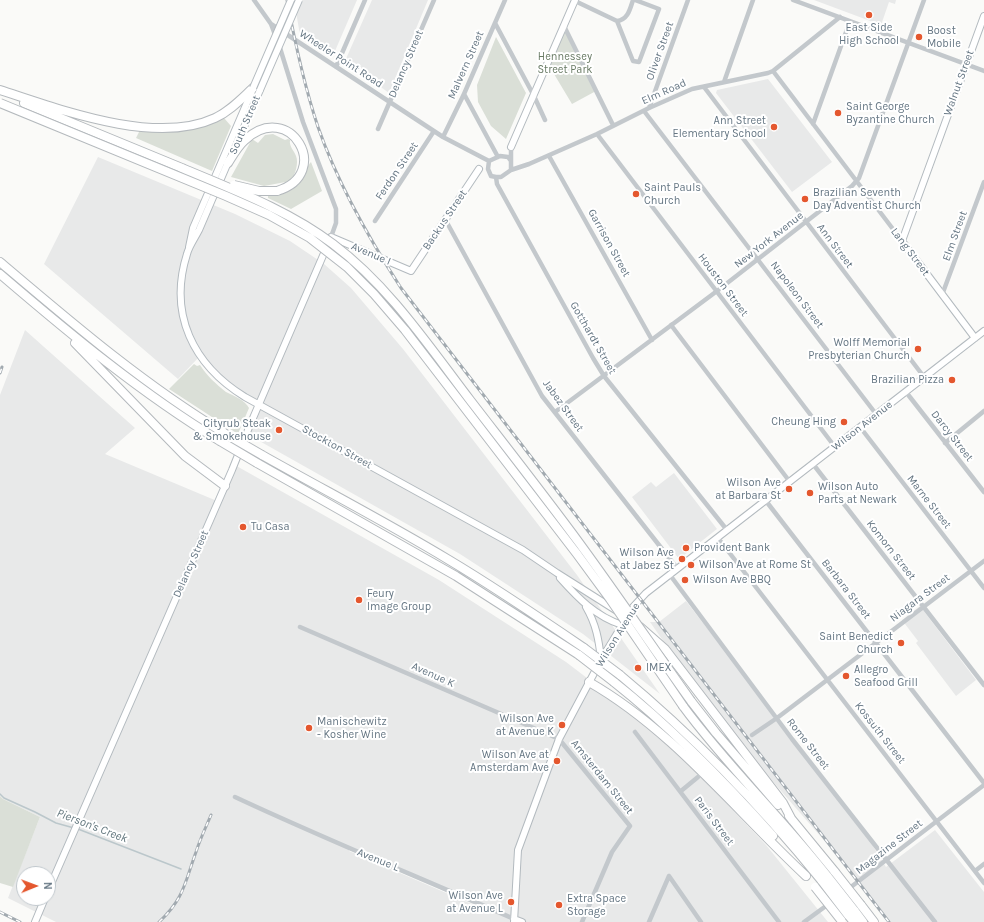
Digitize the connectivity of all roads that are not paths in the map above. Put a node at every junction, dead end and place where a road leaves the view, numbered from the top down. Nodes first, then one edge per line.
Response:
1 (254, 0) edge
2 (291, 0) edge
3 (298, 0) edge
4 (365, 0) edge
5 (434, 0) edge
6 (505, 0) edge
7 (634, 0) edge
8 (688, 0) edge
9 (753, 0) edge
10 (793, 0) edge
11 (924, 0) edge
12 (575, 1) edge
13 (800, 1) edge
14 (984, 16) edge
15 (840, 17) junction
16 (617, 21) junction
17 (850, 21) junction
18 (495, 23) junction
19 (271, 24) junction
20 (564, 26) junction
21 (908, 43) junction
22 (966, 64) junction
23 (336, 67) junction
24 (773, 71) junction
25 (984, 71) edge
26 (724, 82) junction
27 (704, 87) junction
28 (256, 89) junction
29 (0, 91) edge
30 (464, 94) junction
31 (534, 96) junction
32 (390, 102) junction
33 (0, 103) edge
34 (649, 108) junction
35 (644, 111) junction
36 (545, 120) dead end
37 (812, 124) junction
38 (613, 126) junction
39 (378, 129) dead end
40 (434, 131) junction
41 (597, 134) junction
42 (443, 137) junction
43 (511, 147) junction
44 (549, 156) junction
45 (501, 157) junction
46 (511, 161) junction
47 (228, 162) junction
48 (488, 162) junction
49 (182, 168) junction
50 (479, 169) junction
51 (488, 169) junction
52 (511, 170) junction
53 (496, 177) junction
54 (856, 182) junction
55 (984, 182) edge
56 (445, 219) junction
57 (375, 221) dead end
58 (806, 222) junction
59 (331, 237) junction
60 (902, 241) junction
61 (189, 249) junction
62 (758, 259) junction
63 (0, 262) edge
64 (411, 271) joint
65 (182, 272) joint
66 (0, 274) edge
67 (717, 291) junction
68 (942, 295) junction
69 (47, 314) junction
70 (671, 325) junction
71 (984, 331) edge
72 (975, 338) junction
73 (652, 340) junction
74 (604, 376) junction
75 (924, 377) junction
76 (906, 392) junction
77 (259, 404) junction
78 (984, 411) edge
79 (555, 412) junction
80 (876, 414) junction
81 (860, 427) junction
82 (945, 443) junction
83 (835, 446) junction
84 (813, 464) junction
85 (790, 482) junction
86 (225, 486) junction
87 (983, 490) edge
88 (766, 500) junction
89 (727, 530) junction
90 (718, 538) junction
91 (984, 561) edge
92 (677, 568) junction
93 (971, 571) junction
94 (557, 573) junction
95 (670, 575) junction
96 (984, 588) edge
97 (582, 600) junction
98 (923, 607) junction
99 (627, 617) junction
100 (622, 625) junction
101 (300, 627) dead end
102 (876, 642) junction
103 (581, 652) junction
104 (601, 660) junction
105 (826, 680) junction
106 (589, 682) junction
107 (984, 685) edge
108 (777, 718) junction
109 (635, 732) dead end
110 (752, 734) dead end
111 (559, 739) junction
112 (698, 777) dead end
113 (984, 784) edge
114 (681, 792) junction
115 (234, 798) dead end
116 (792, 820) junction
117 (937, 821) junction
118 (887, 860) junction
119 (984, 864) edge
120 (975, 871) junction
121 (56, 873) edge
122 (806, 876) junction
123 (825, 879) junction
124 (984, 883) edge
125 (42, 906) edge
126 (854, 910) junction
127 (514, 921) edge
128 (842, 921) edge
129 (35, 922) edge
130 (522, 922) edge
131 (582, 922) edge
132 (649, 922) edge
133 (701, 922) edge
134 (779, 922) edge
135 (804, 922) edge
136 (854, 922) edge
137 (863, 922) edge
138 (874, 922) edge
139 (935, 922) edge

1 - 19 street, Wheeler Point Road
2 - 28 main road, South Street, bridge
3 - 28 main road, South Street, bridge
4 - 23 street
5 - 32 street, Delancy Street
6 - 18 street, Malvern Street
7 - 16 street
7 - 16 street
8 - 34 street, Oliver Street
9 - 26 street
10 - 13 street
11 - 21 street, New York Avenue
12 - 16 street
12 - 20 main road
13 - 15 street
14 - 22 main road, Walnut Street
15 - 17 street
15 - 24 street, Elm Road
17 - 21 street
17 - 37 street
18 - 30 street, Malvern Street
18 - 31 street
19 - 23 street, Wheeler Point Road
19 - 59 street
20 - 31 main road
20 - 38 street
21 - 22 street
21 - 54 street, New York Avenue
22 - 25 street
22 - 60 main road, Walnut Street
23 - 32 street, Wheeler Point Road
24 - 26 street, Elm Road
24 - 37 street, Lang Street
26 - 27 street, Elm Road
27 - 34 street, Elm Road
27 - 58 street, Ann Street
28 - 29 highway
28 - 47 main road, South Street
28 - 61 main road, South Street
29 - 49 highway
30 - 42 street, Malvern Street
30 - 45 street
31 - 36 street
31 - 43 main road
32 - 39 street, Delancy Street
32 - 40 street, Wheeler Point Road
33 - 123 highway, bridge
34 - 35 street, Elm Road
35 - 38 street, Elm Road
35 - 62 street, Napoleon Street
37 - 54 street, Lang Street
38 - 41 street, Elm Road
40 - 42 street, Wheeler Point Road
40 - 57 street, Ferdon Street
41 - 44 street, Elm Road
41 - 67 street, Houston Street
42 - 48 street, Wheeler Point Road
43 - 45 street
43 - 46 street
44 - 52 street, Elm Road
44 - 73 street, Garrison Street
45 - 46 street
45 - 48 street
46 - 52 street
47 - 49 highway, bridge
47 - 61 main road, South Street
48 - 50 street
48 - 51 street
49 - 116 highway, bridge
50 - 51 street
50 - 56 main road, Backus Street
51 - 53 street
52 - 53 street
53 - 74 street, Gotthardt Street
54 - 58 street, New York Avenue
54 - 60 street, Lang Street
55 - 68 street, Elm Street
56 - 64 main road, Backus Street
56 - 79 street, Jabez Street
58 - 62 street, New York Avenue
58 - 75 street, Ann Street
59 - 64 main road, Avenue I
59 - 77 main road, Delancy Street
60 - 68 main road, Lang Street
61 - 65 main road, South Street
62 - 67 street, New York Avenue
62 - 80 street, Napoleon Street
63 - 103 highway, bridge
65 - 77 main road, Stockton Street
66 - 69 highway
67 - 70 street, New York Avenue
67 - 83 street, Houston Street
68 - 72 main road, Lang Street
69 - 86 highway
69 - 103 highway, bridge
70 - 73 street, New York Avenue
70 - 85 street
71 - 72 main road, Wilson Avenue
72 - 75 main road, Wilson Avenue
73 - 74 street, New York Avenue
74 - 79 street, New York Avenue
74 - 89 street, Gotthardt Street
75 - 76 main road, Wilson Avenue
76 - 80 main road, Wilson Avenue
76 - 82 street, Darcy Street
77 - 86 main road, Delancy Street
77 - 94 main road, Stockton Street
78 - 82 street
79 - 92 street, Jabez Street
80 - 81 main road, Wilson Avenue
81 - 83 main road, Wilson Avenue
81 - 93 street, Marne Street
82 - 87 street, Darcy Street
83 - 84 main road, Wilson Avenue
84 - 85 main road, Wilson Avenue
84 - 98 street, Komorn Street
85 - 88 main road, Wilson Avenue
86 - 121 main road, Delancy Street
88 - 89 main road, Wilson Avenue
88 - 102 street, Barbara Street
89 - 90 main road, Wilson Avenue
90 - 92 main road, Wilson Avenue
90 - 105 street, Kossuth Street
91 - 93 street, Niagara Street
92 - 95 main road, Wilson Avenue
93 - 96 street, Marne Street
93 - 98 street, Niagara Street
94 - 97 main road, Stockton Street
94 - 99 main road, Stockton Street
95 - 99 main road, Wilson Avenue
95 - 108 street, Rome Street
97 - 100 main road, Stockton Street
97 - 104 main road
98 - 102 street, Niagara Street
98 - 107 street, Komorn Street
99 - 100 main road, Wilson Avenue
99 - 116 highway
100 - 104 main road, Wilson Avenue
101 - 111 street, Avenue K
102 - 105 street, Niagara Street
102 - 113 street, Barbara Street
103 - 122 highway, bridge
103 - 123 highway, bridge
104 - 106 main road, Wilson Avenue
105 - 108 street, Niagara Street
105 - 117 street, Kossuth Street
106 - 111 main road, Wilson Avenue
106 - 122 highway
108 - 110 street, Niagara Street
108 - 118 street, Rome Street
109 - 114 street, Paris Street
111 - 127 main road, Wilson Avenue
111 - 131 street, Amsterdam Street
112 - 114 street
113 - 117 street, Magazine Street
114 - 134 street, Paris Street
115 - 127 street, Avenue L
116 - 126 highway, bridge
117 - 118 street, Magazine Street
117 - 120 street, Kossuth Street
118 - 135 street, Magazine Street
118 - 139 street, Rome Street
119 - 120 street
120 - 124 street, Kossuth Street
122 - 128 highway, bridge
123 - 126 highway, bridge
125 - 129 main road
126 - 136 highway
126 - 137 highway
126 - 138 highway
127 - 130 main road, Avenue L
132 - 133 street

